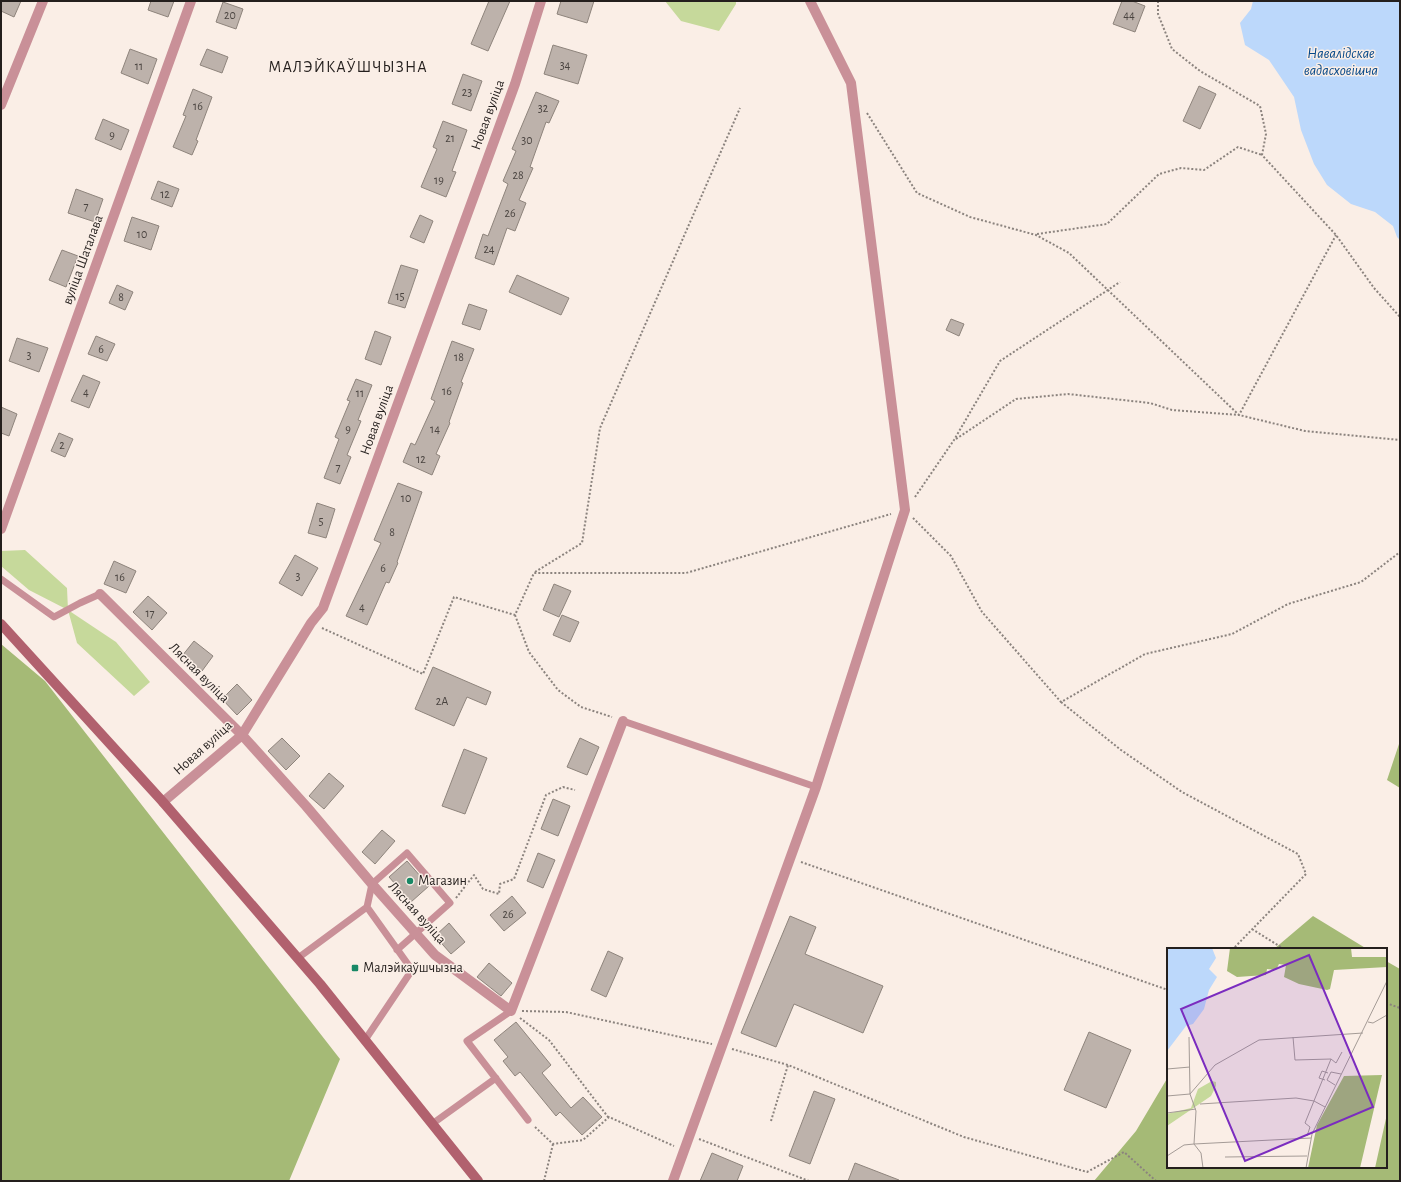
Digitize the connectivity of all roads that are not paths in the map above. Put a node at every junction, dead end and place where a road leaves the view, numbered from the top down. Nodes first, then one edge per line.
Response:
1 (43, 1) edge
2 (191, 1) edge
3 (541, 1) edge
4 (810, 1) edge
5 (1, 105) edge
6 (1, 529) edge
7 (1, 579) edge
8 (100, 594) joint
9 (1, 624) edge
10 (623, 721) joint
11 (242, 735) junction
12 (816, 787) junction
13 (163, 802) junction
14 (372, 884) junction
15 (367, 907) junction
16 (416, 933) junction
17 (397, 950) junction
18 (298, 958) junction
19 (511, 1011) junction
20 (365, 1040) junction
21 (496, 1078) junction
22 (528, 1120) road end
23 (432, 1124) junction
24 (478, 1181) edge
25 (673, 1181) edge

1 - 5 street
2 - 6 street, вуліца Шаталава
3 - 11 street, Новая вуліца
4 - 12 street
7 - 8 lane
8 - 11 street, Лясная вуліца
9 - 13 main road
10 - 12 lane
10 - 19 street
11 - 13 street, Новая вуліца
11 - 14 street, Лясная вуліца
12 - 25 street
13 - 18 main road
14 - 15 lane
14 - 16 street, Лясная вуліца
14 - 16 lane
15 - 17 lane
15 - 18 lane
16 - 17 lane
16 - 19 street, Лясная вуліца
17 - 20 lane
18 - 20 main road
19 - 21 lane
20 - 23 main road
21 - 22 lane
21 - 23 lane
23 - 24 main road

